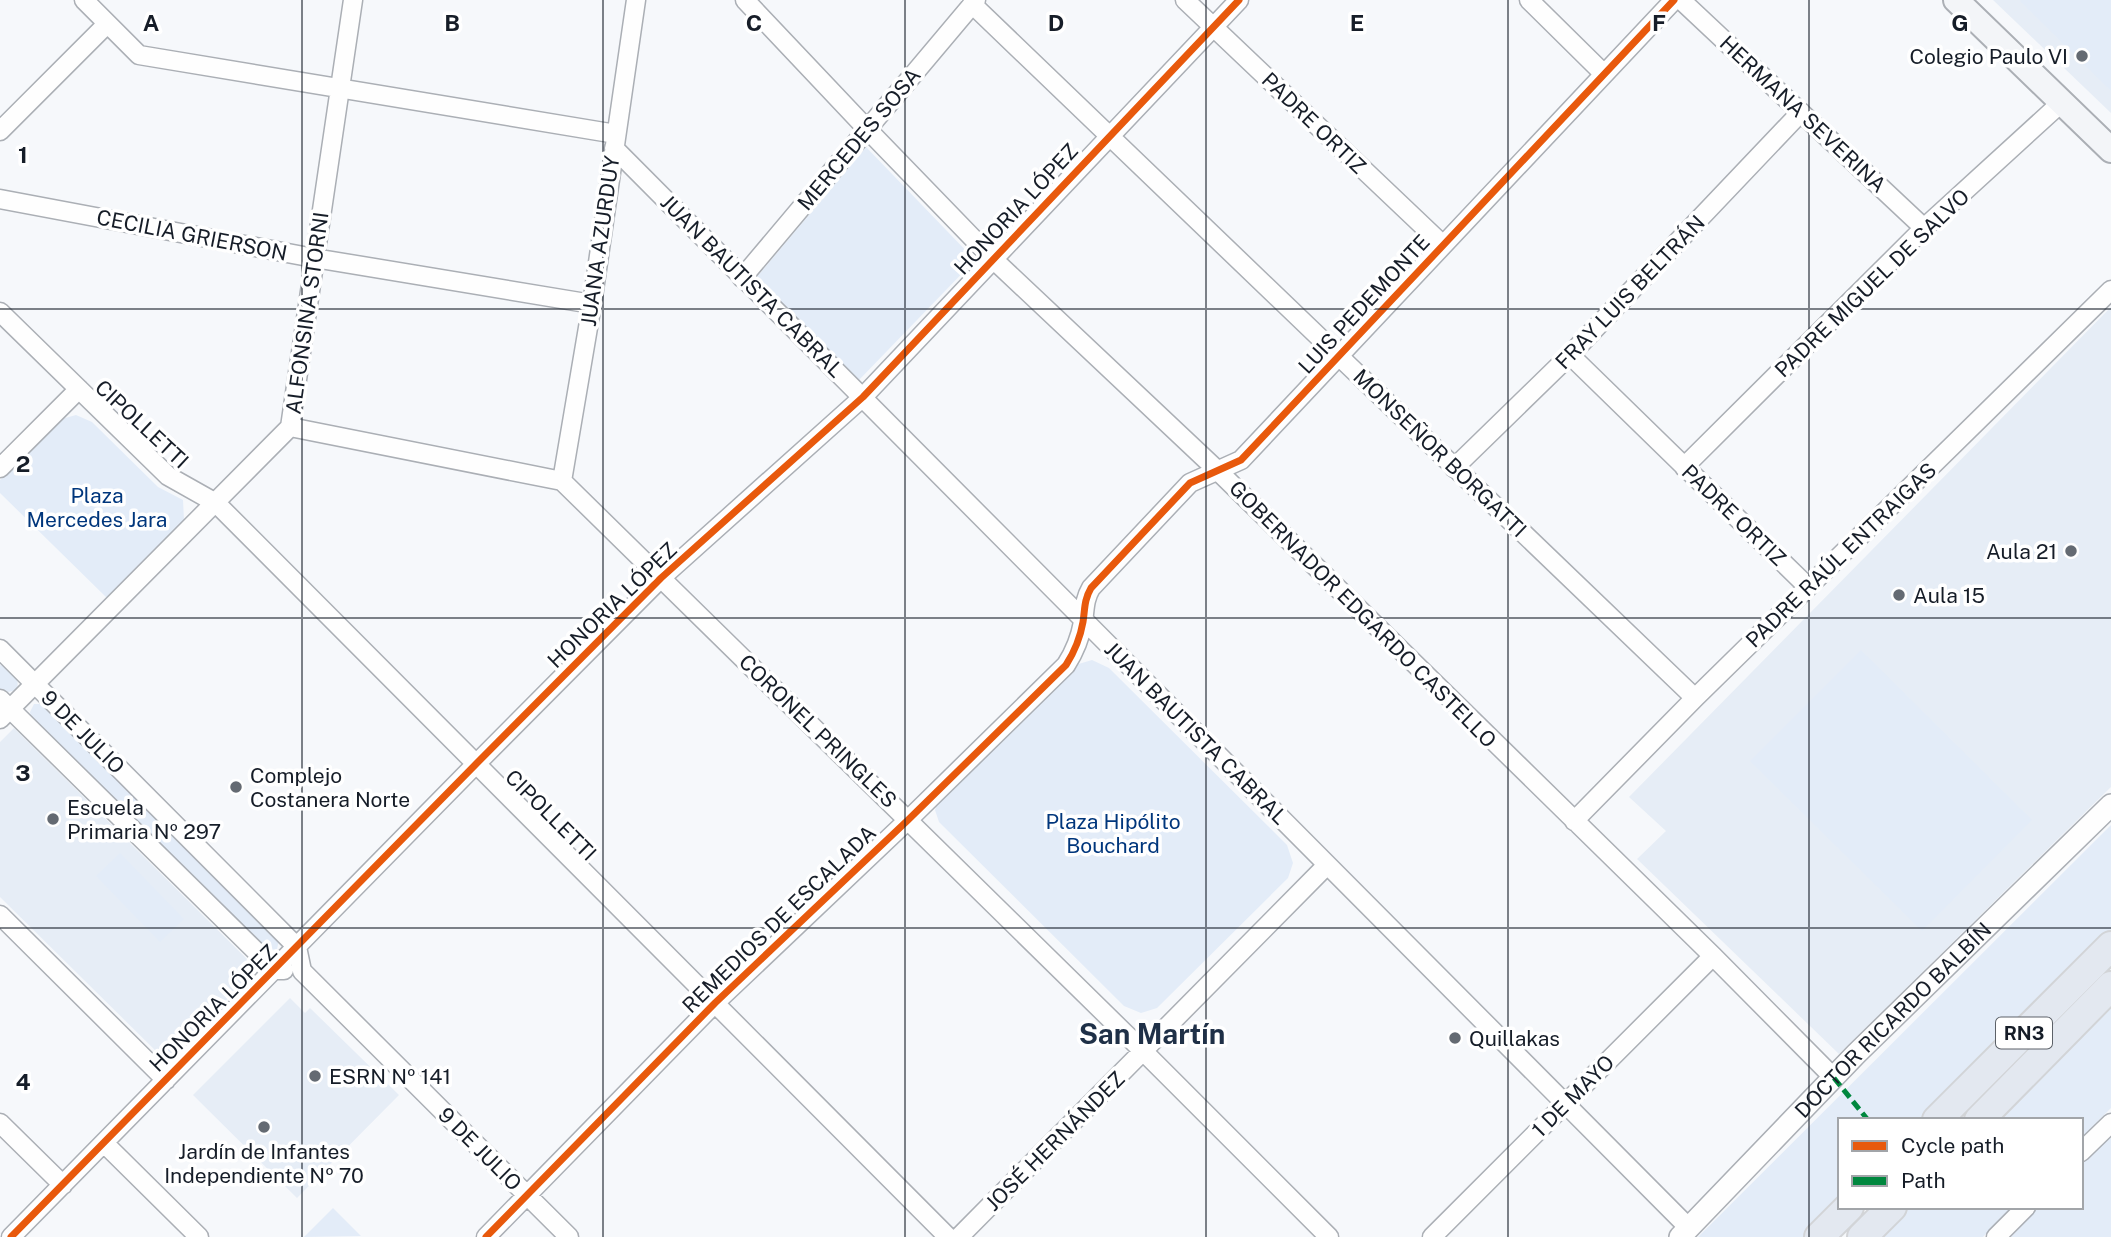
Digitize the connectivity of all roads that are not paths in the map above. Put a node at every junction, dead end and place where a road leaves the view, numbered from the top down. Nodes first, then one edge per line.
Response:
1 (84, 0) edge
2 (353, 0) edge
3 (636, 0) edge
4 (745, 0) edge
5 (1185, 0) edge
6 (1239, 0) edge
7 (1529, 0) edge
8 (1674, 0) edge
9 (1681, 0) edge
10 (1956, 0) edge
11 (974, 2) edge
12 (107, 24) junction
13 (1213, 27) junction
14 (1604, 74) junction
15 (341, 88) junction
16 (2062, 102) junction
17 (1801, 112) junction
18 (867, 129) junction
19 (0, 131) edge
20 (1108, 136) junction
21 (615, 141) junction
22 (2111, 150) edge
23 (0, 199) edge
24 (1924, 228) junction
25 (1443, 245) junction
26 (314, 258) junction
27 (993, 259) junction
28 (742, 278) junction
29 (2111, 290) edge
30 (592, 304) junction
31 (0, 312) edge
32 (1570, 355) junction
33 (1340, 356) junction
34 (79, 389) junction
35 (863, 397) junction
36 (290, 427) junction
37 (1684, 467) junction
38 (0, 468) edge
39 (1454, 468) junction
40 (1217, 471) junction
41 (562, 481) junction
42 (216, 503) junction
43 (661, 578) junction
44 (1808, 587) junction
45 (1083, 621) junction
46 (0, 649) edge
47 (35, 684) junction
48 (1695, 698) junction
49 (3, 709) edge
50 (476, 764) junction
51 (2111, 805) edge
52 (908, 820) junction
53 (1574, 821) junction
54 (1327, 865) junction
55 (0, 915) edge
56 (2111, 946) edge
57 (297, 947) junction
58 (1713, 956) junction
59 (275, 970) junction
60 (302, 971) junction
61 (2111, 986) edge
62 (715, 1003) junction
63 (1144, 1052) junction
64 (1834, 1078) junction
65 (166, 1080) junction
66 (1565, 1104) junction
67 (1939, 1118) edge
68 (1981, 1118) edge
69 (0, 1123) edge
70 (2111, 1123) edge
71 (104, 1143) junction
72 (2083, 1150) edge
73 (62, 1185) junction
74 (527, 1195) junction
75 (1847, 1209) edge
76 (1890, 1209) edge
77 (2024, 1209) edge
78 (1685, 1232) edge
79 (11, 1237) edge
80 (199, 1237) edge
81 (486, 1237) edge
82 (569, 1237) edge
83 (948, 1237) edge
84 (959, 1237) edge
85 (1329, 1237) edge
86 (1432, 1237) edge
87 (1819, 1237) edge
88 (1862, 1237) edge
89 (1996, 1237) edge

1 - 12 street
2 - 15 street, ALFONSINA STORNI
3 - 21 street, JUANA AZURDUY
4 - 18 street, GOBERNADOR EDGARDO CASTELLO
5 - 13 street, PADRE ORTIZ
6 - 13 street, HONORIA LÓPEZ
7 - 14 street
8 - 14 street, LUIS PEDEMONTE
9 - 17 street, HERMANA SEVERINA
10 - 16 main road
11 - 18 street, MERCEDES SOSA
11 - 20 street, MONSEÑOR BORGATTI
12 - 15 street
12 - 19 street
13 - 20 street, HONORIA LÓPEZ
13 - 25 street, PADRE ORTIZ
14 - 25 street, LUIS PEDEMONTE
15 - 21 street
15 - 26 street, ALFONSINA STORNI
16 - 22 main road
16 - 24 street, PADRE MIGUEL DE SALVO
17 - 24 street, HERMANA SEVERINA
17 - 32 street, FRAY LUIS BELTRÁN
18 - 27 street, GOBERNADOR EDGARDO CASTELLO
18 - 28 street, MERCEDES SOSA
20 - 27 street, HONORIA LÓPEZ
20 - 33 street, MONSEÑOR BORGATTI
21 - 28 street, JUAN BAUTISTA CABRAL
21 - 30 street, JUANA AZURDUY
23 - 26 street, CECILIA GRIERSON
24 - 37 street, PADRE MIGUEL DE SALVO
25 - 33 street, LUIS PEDEMONTE
26 - 30 street, CECILIA GRIERSON
26 - 36 street, ALFONSINA STORNI
27 - 35 street, HONORIA LÓPEZ
27 - 40 street, GOBERNADOR EDGARDO CASTELLO
28 - 35 street, JUAN BAUTISTA CABRAL
29 - 44 street, PADRE RAÚL ENTRAIGAS
30 - 41 street, JUANA AZURDUY
31 - 34 street, CIPOLLETTI
32 - 37 street, PADRE ORTIZ
32 - 39 street, FRAY LUIS BELTRÁN
33 - 39 street, MONSEÑOR BORGATTI
33 - 40 street, LUIS PEDEMONTE
34 - 38 street
34 - 42 street, CIPOLLETTI
35 - 43 street, HONORIA LÓPEZ
35 - 45 street, JUAN BAUTISTA CABRAL
36 - 41 street
36 - 42 street, ALFONSINA STORNI
37 - 44 street, PADRE ORTIZ
39 - 48 street, MONSEÑOR BORGATTI
40 - 45 street, LUIS PEDEMONTE
40 - 53 street, GOBERNADOR EDGARDO CASTELLO
41 - 43 street, CORONEL PRINGLES
42 - 47 street, ALFONSINA STORNI
42 - 50 street, CIPOLLETTI
43 - 50 street, HONORIA LÓPEZ
43 - 52 street, CORONEL PRINGLES
44 - 48 street, PADRE RAÚL ENTRAIGAS
45 - 52 street, REMEDIOS DE ESCALADA
45 - 54 street, JUAN BAUTISTA CABRAL
46 - 47 street, 9 DE JULIO
47 - 49 street, ALFONSINA STORNI
47 - 57 street, 9 DE JULIO
48 - 53 street, PADRE RAÚL ENTRAIGAS
49 - 59 street, 9 DE JULIO
50 - 57 street, HONORIA LÓPEZ
50 - 62 street, CIPOLLETTI
51 - 64 street, DOCTOR RICARDO BALBÍN
52 - 62 street, REMEDIOS DE ESCALADA
52 - 63 street, CORONEL PRINGLES
53 - 58 street, GOBERNADOR EDGARDO CASTELLO
54 - 63 street, JOSÉ HERNÁNDEZ
54 - 66 street, JUAN BAUTISTA CABRAL
55 - 65 street
56 - 67 highway, RN3
57 - 59 street, HONORIA LÓPEZ
57 - 60 street
58 - 64 street, GOBERNADOR EDGARDO CASTELLO
58 - 66 street, 1 DE MAYO
59 - 60 street
59 - 65 street, HONORIA LÓPEZ
60 - 74 street, 9 DE JULIO
61 - 68 highway, RN3
62 - 74 street, REMEDIOS DE ESCALADA
62 - 83 street, CIPOLLETTI
63 - 84 street, JOSÉ HERNÁNDEZ
63 - 85 street, CORONEL PRINGLES
64 - 78 street, DOCTOR RICARDO BALBÍN
65 - 71 street, HONORIA LÓPEZ
66 - 78 street, JUAN BAUTISTA CABRAL
66 - 86 street, 1 DE MAYO
69 - 73 street
70 - 72 street
71 - 73 street, HONORIA LÓPEZ
71 - 80 street
73 - 79 street, HONORIA LÓPEZ
74 - 81 street, REMEDIOS DE ESCALADA
74 - 82 street, 9 DE JULIO
75 - 87 highway
76 - 88 highway
77 - 89 street

